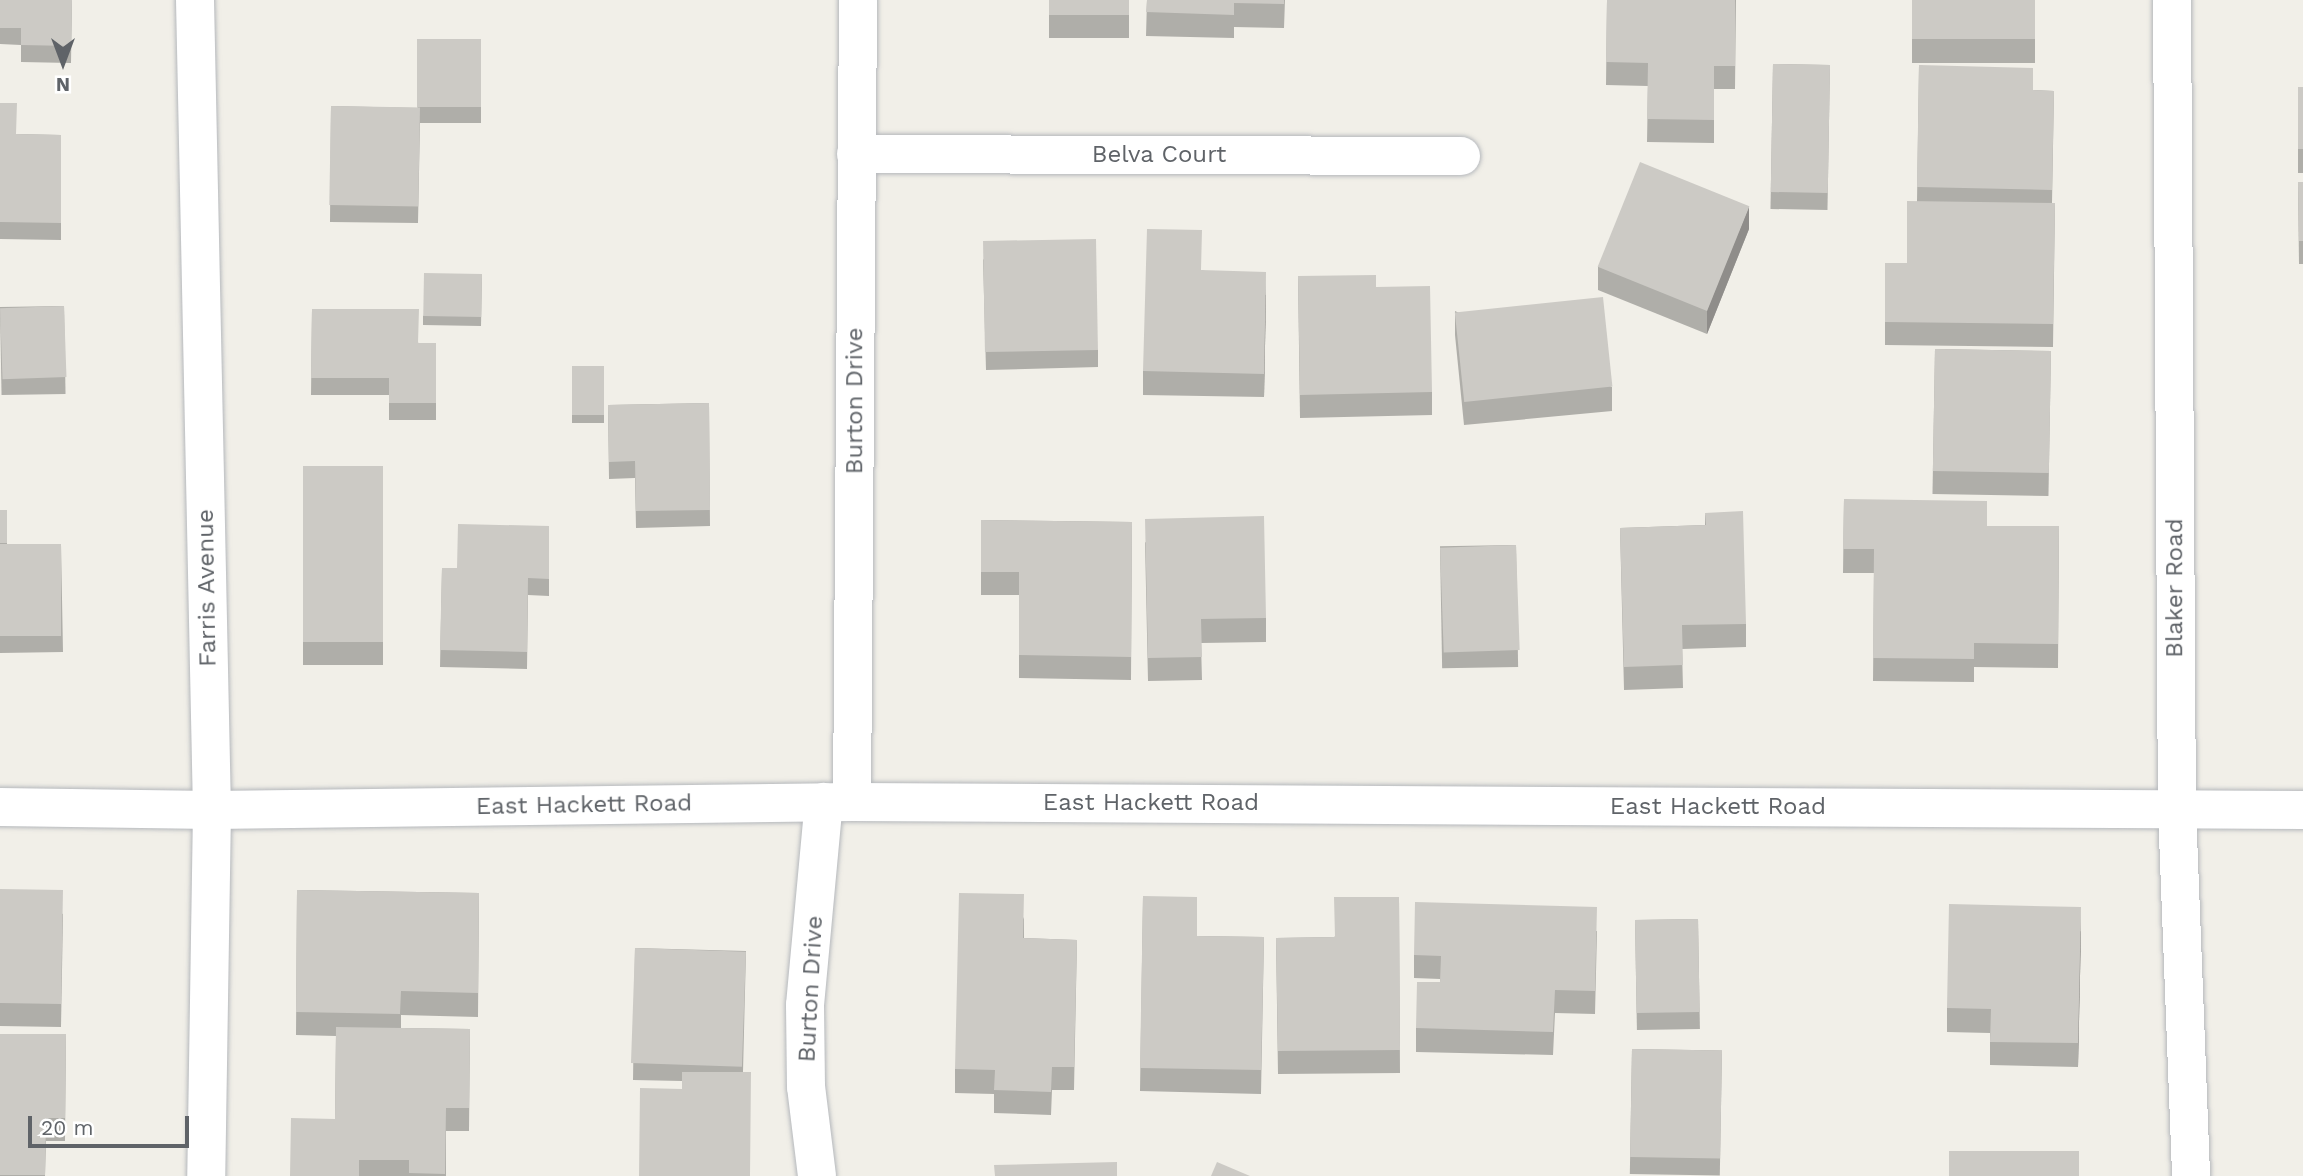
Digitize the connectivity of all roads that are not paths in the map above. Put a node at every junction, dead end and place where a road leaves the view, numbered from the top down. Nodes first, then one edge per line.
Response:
1 (195, 0) edge
2 (858, 0) edge
3 (2172, 0) edge
4 (856, 154) junction
5 (1461, 156) dead end
6 (838, 802) junction
7 (0, 807) edge
8 (2177, 809) junction
9 (212, 810) junction
10 (2303, 810) edge
11 (206, 1176) edge
12 (817, 1176) edge
13 (2190, 1176) edge

1 - 9 street, Farris Avenue
2 - 4 street, Burton Drive
3 - 8 street, Blaker Road
4 - 5 street, Belva Court
4 - 6 street, Burton Drive
6 - 8 street, East Hackett Road
6 - 9 street, East Hackett Road
6 - 12 street, Burton Drive
7 - 9 street, East Hackett Road
8 - 10 street, East Hackett Road
8 - 13 street, Blaker Road
9 - 11 street, Farris Avenue

